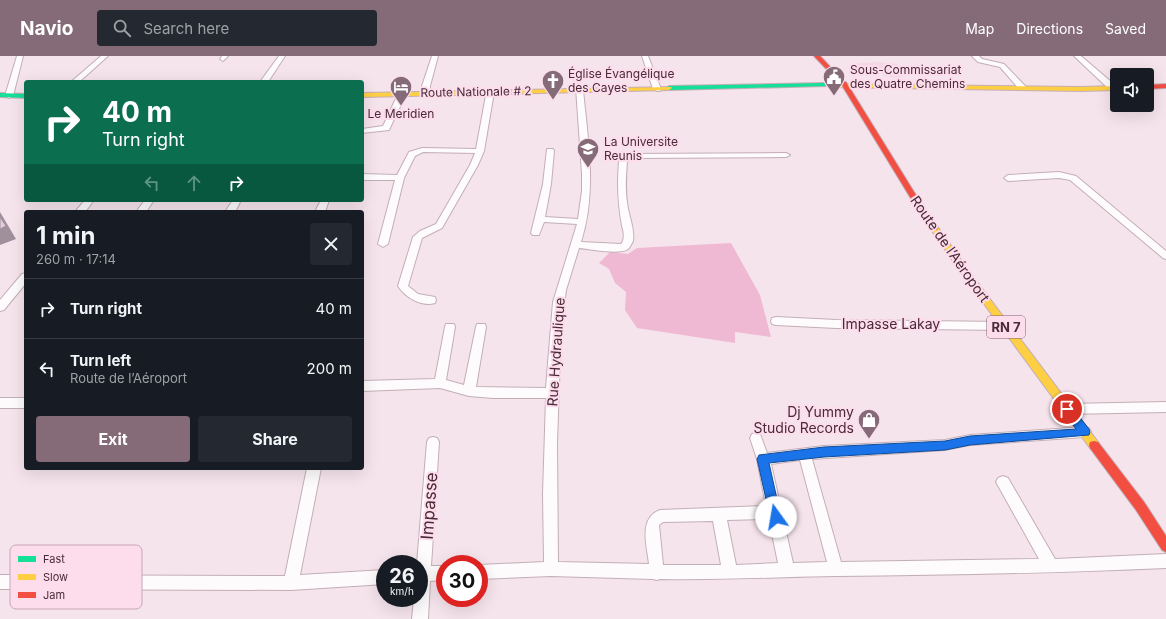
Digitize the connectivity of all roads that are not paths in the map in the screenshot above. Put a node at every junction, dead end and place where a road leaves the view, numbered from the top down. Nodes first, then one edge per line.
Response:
1 (20, 56) edge
2 (105, 56) edge
3 (282, 56) edge
4 (435, 56) edge
5 (645, 56) edge
6 (975, 56) edge
7 (1077, 56) edge
8 (1087, 56) edge
9 (819, 67) edge
10 (77, 80) edge
11 (265, 80) edge
12 (841, 80) junction
13 (1110, 80) edge
14 (1110, 81) edge
15 (781, 85) junction
16 (828, 86) junction
17 (1166, 86) edge
18 (1110, 87) edge
19 (1154, 87) edge
20 (1023, 88) junction
21 (658, 89) junction
22 (579, 90) junction
23 (490, 92) junction
24 (402, 94) junction
25 (426, 94) junction
26 (4, 95) edge
27 (364, 95) edge
28 (24, 96) edge
29 (855, 102) junction
30 (364, 131) edge
31 (550, 150) dead end
32 (480, 151) junction
33 (786, 155) dead end
34 (364, 177) edge
35 (400, 178) junction
36 (1008, 178) dead end
37 (88, 202) edge
38 (82, 210) edge
39 (540, 219) junction
40 (582, 222) junction
41 (536, 232) dead end
42 (382, 244) dead end
43 (576, 245) junction
44 (1166, 256) edge
45 (24, 278) edge
46 (431, 300) dead end
47 (0, 307) edge
48 (776, 321) dead end
49 (481, 326) dead end
50 (1005, 326) junction
51 (450, 327) dead end
52 (440, 383) junction
53 (364, 386) edge
54 (470, 391) junction
55 (552, 394) junction
56 (0, 403) edge
57 (24, 403) edge
58 (1166, 407) edge
59 (1067, 409) junction
60 (1085, 432) junction
61 (756, 438) dead end
62 (434, 442) dead end
63 (805, 455) junction
64 (763, 459) junction
65 (314, 470) edge
66 (1003, 482) dead end
67 (774, 512) junction
68 (719, 514) junction
69 (1166, 546) edge
70 (424, 555) edge
71 (1166, 561) edge
72 (1051, 566) junction
73 (551, 569) junction
74 (836, 569) junction
75 (787, 570) junction
76 (488, 572) edge
77 (730, 572) junction
78 (657, 573) junction
79 (376, 578) edge
80 (0, 582) edge
81 (10, 582) edge
82 (142, 582) edge
83 (291, 583) junction
84 (421, 607) edge
85 (420, 619) edge

1 - 26 street
2 - 10 street
3 - 11 street
4 - 25 street
5 - 21 street
6 - 20 street
7 - 14 street
8 - 13 street
9 - 12 main road, Route Nationale # 2
9 - 15 main road, Route Nationale # 2
9 - 16 main road
12 - 16 main road
12 - 20 main road, Route Nationale # 2
12 - 29 main road, Route de l’Aéroport / RN 7
15 - 16 main road, Route Nationale # 2
15 - 21 main road, Route Nationale # 2
16 - 29 main road, Route de l’Aéroport / RN 7
17 - 19 main road
18 - 20 main road, Route Nationale # 2
21 - 22 main road, Route Nationale # 2
22 - 23 main road, Route Nationale # 2
22 - 40 street, Rue Hydraulique
23 - 25 main road, Route Nationale # 2
23 - 32 street
24 - 25 main road, Route Nationale # 2
24 - 27 main road, Route Nationale # 2
24 - 30 street
26 - 28 main road
29 - 50 main road, Route de l’Aéroport / RN 7
31 - 39 street
32 - 35 street
32 - 46 street
33 - 43 street
34 - 35 street
35 - 42 street
36 - 44 street
37 - 38 street
39 - 40 street
39 - 41 street
40 - 43 street, Rue Hydraulique
43 - 55 street, Rue Hydraulique
45 - 47 street
48 - 50 street, Impasse Lakay
49 - 54 street
50 - 59 main road, Route de l’Aéroport / RN 7
51 - 52 street
52 - 53 street
52 - 54 street
54 - 55 street
55 - 73 street, Rue Hydraulique
56 - 57 street
58 - 59 street
59 - 60 main road, Route de l’Aéroport / RN 7
60 - 63 street
60 - 69 main road, Route de l’Aéroport / RN 7
61 - 64 street
62 - 70 street, Impasse
63 - 64 street
63 - 74 street
64 - 67 street
65 - 83 street
66 - 72 street
67 - 68 street
67 - 75 street
68 - 77 street
68 - 78 street
71 - 72 street
72 - 74 street
73 - 76 street
73 - 78 street
74 - 75 street
75 - 77 street
77 - 78 street
79 - 83 street
80 - 81 street
82 - 83 street
84 - 85 street, Impasse

